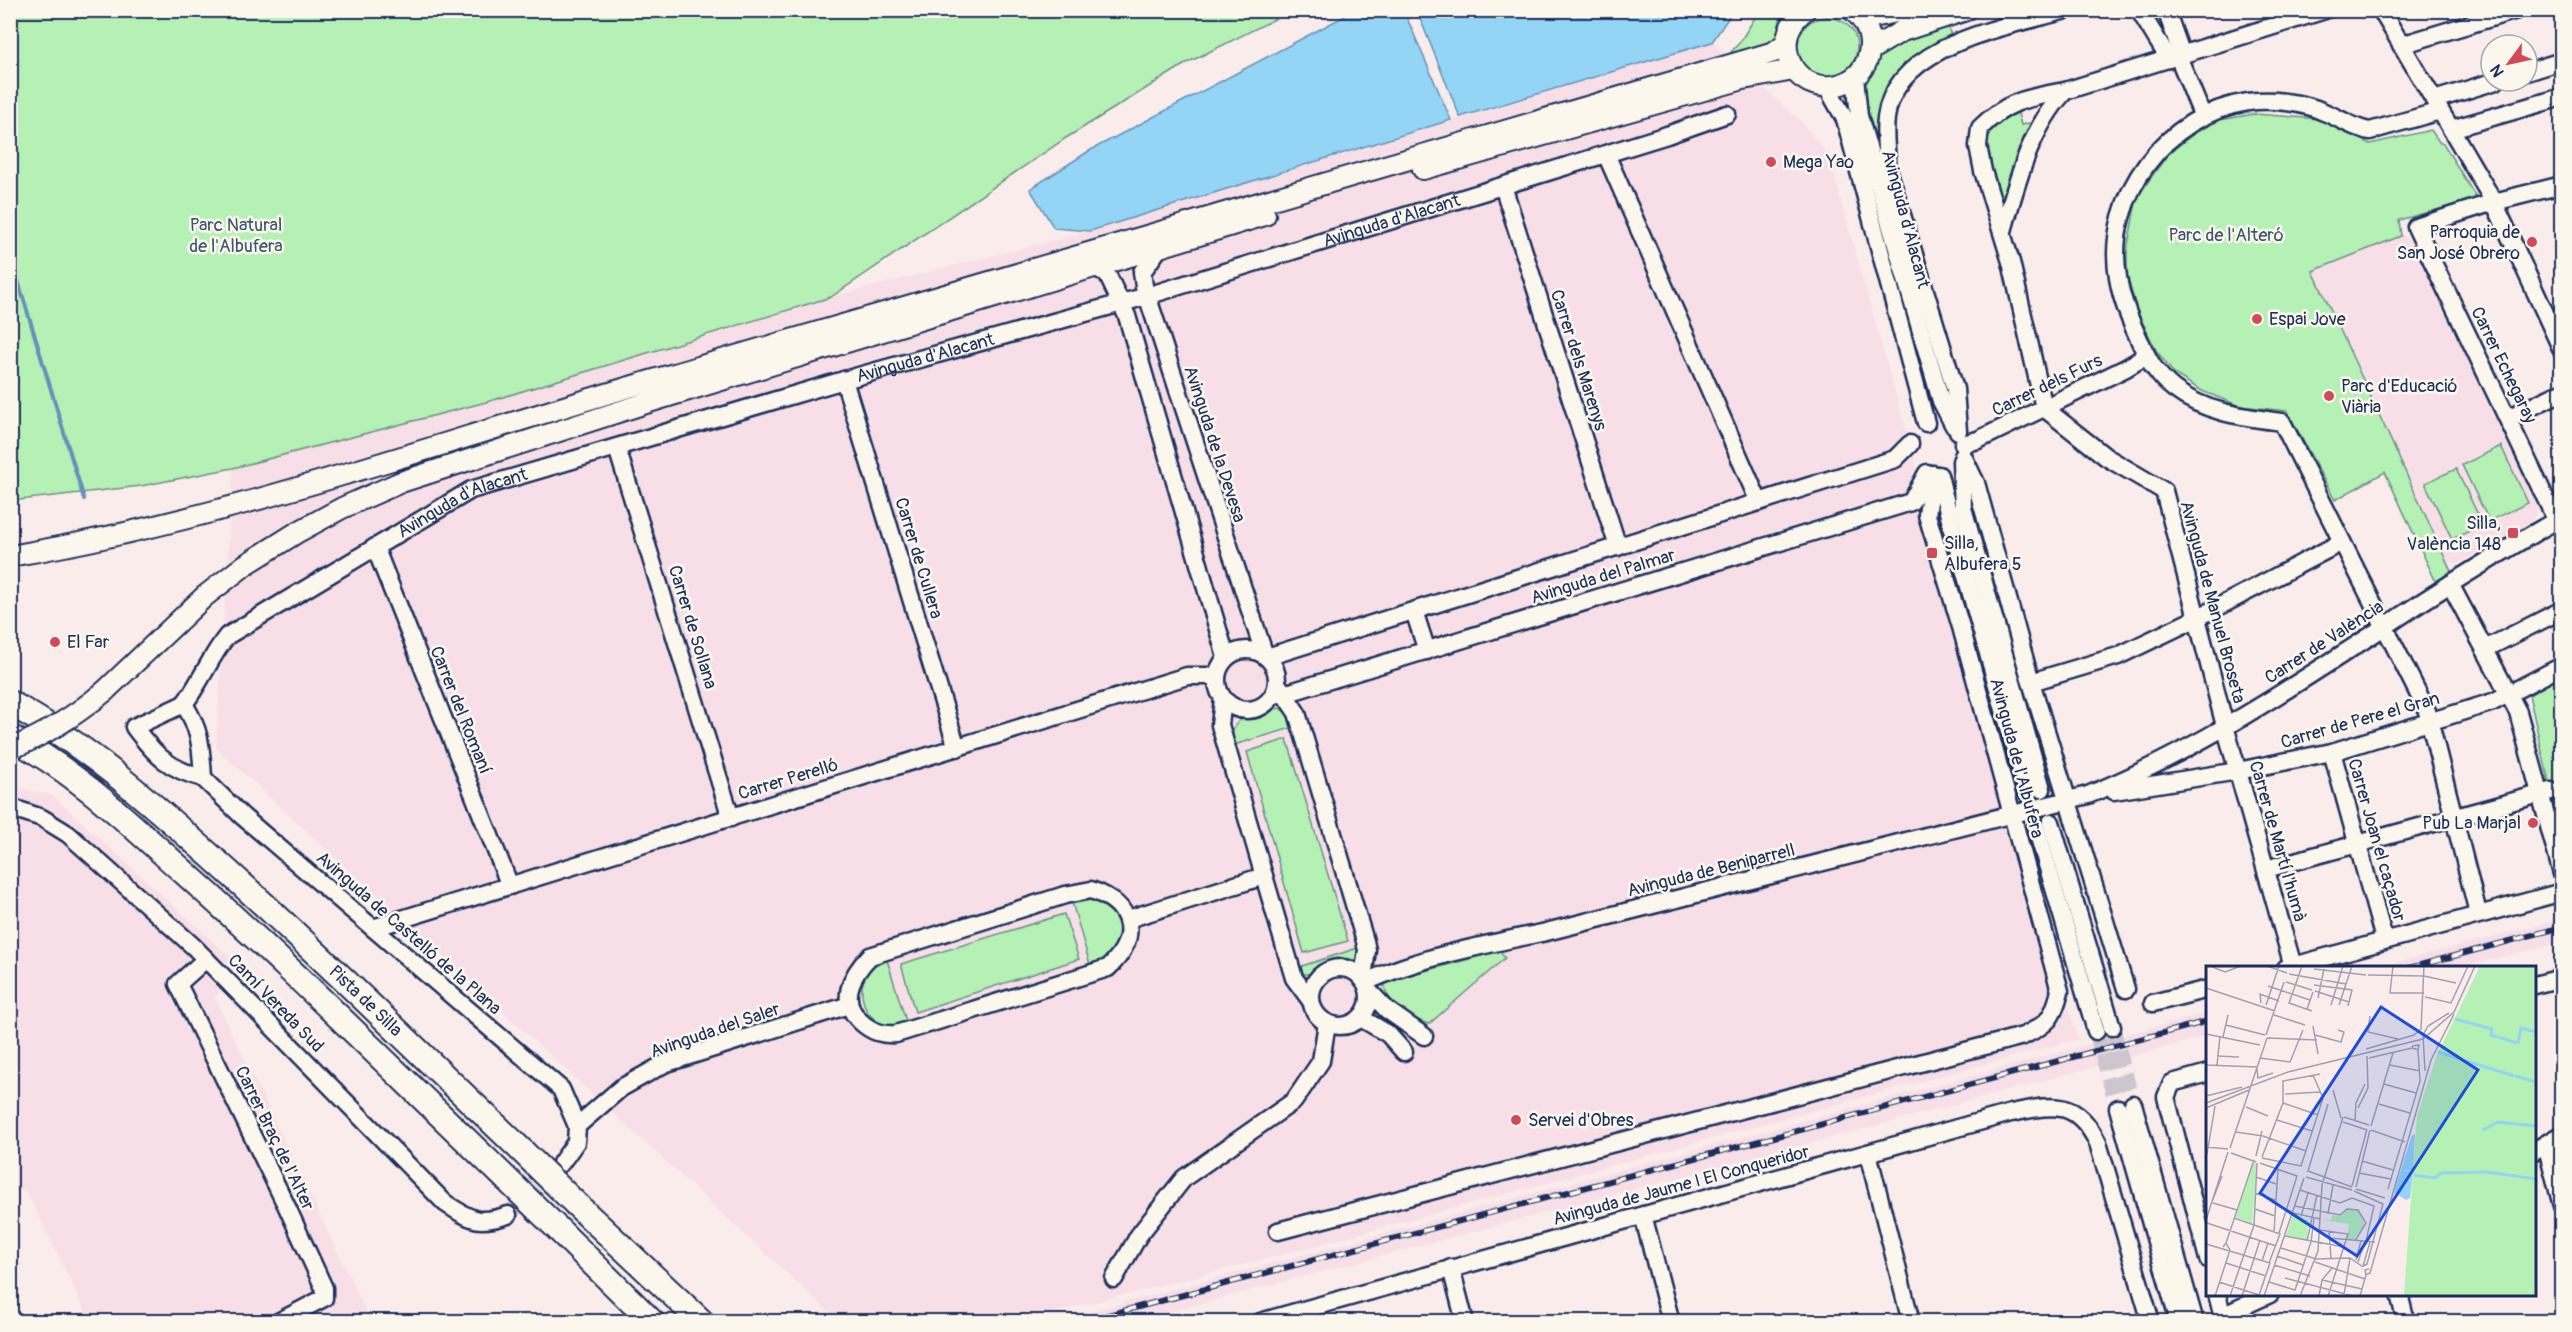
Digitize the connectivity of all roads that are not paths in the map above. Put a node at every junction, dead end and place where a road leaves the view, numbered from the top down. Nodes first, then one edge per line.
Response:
1 (1805, 10) edge
2 (1906, 10) edge
3 (1966, 10) edge
4 (2066, 10) edge
5 (2139, 10) edge
6 (2166, 10) edge
7 (2325, 10) edge
8 (2517, 10) edge
9 (1854, 12) edge
10 (2386, 12) edge
11 (1786, 43) junction
12 (2401, 45) junction
13 (1870, 50) junction
14 (2176, 57) junction
15 (2562, 61) edge
16 (2539, 68) edge
17 (1794, 70) junction
18 (1855, 77) junction
19 (1827, 87) junction
20 (2479, 88) edge
21 (2065, 91) junction
22 (2562, 97) edge
23 (2437, 105) junction
24 (1727, 114) dead end
25 (2203, 117) junction
26 (2451, 129) junction
27 (1606, 154) junction
28 (2562, 185) edge
29 (1503, 186) junction
30 (2494, 202) junction
31 (2003, 231) junction
32 (1160, 248) junction
33 (1095, 267) junction
34 (1147, 296) junction
35 (1121, 302) junction
36 (2562, 350) edge
37 (2145, 356) junction
38 (843, 380) junction
39 (2562, 392) edge
40 (2044, 408) junction
41 (2508, 418) junction
42 (1926, 423) junction
43 (1910, 444) junction
44 (1960, 444) junction
45 (618, 448) junction
46 (1933, 474) junction
47 (1759, 502) junction
48 (2559, 518) edge
49 (2342, 542) junction
50 (1618, 547) junction
51 (375, 548) junction
52 (10, 556) edge
53 (2451, 584) junction
54 (1414, 610) junction
55 (2562, 610) edge
56 (2197, 618) junction
57 (2384, 626) junction
58 (2485, 649) junction
59 (1427, 651) junction
60 (1226, 657) junction
61 (1266, 657) junction
62 (2562, 666) edge
63 (1216, 676) junction
64 (2031, 682) junction
65 (1278, 690) junction
66 (2508, 694) junction
67 (1223, 699) junction
68 (10, 703) edge
69 (184, 704) junction
70 (2430, 722) junction
71 (2225, 726) junction
72 (10, 737) edge
73 (957, 748) junction
74 (10, 749) edge
75 (2332, 752) junction
76 (2238, 771) junction
77 (203, 778) junction
78 (2547, 792) junction
79 (2088, 795) junction
80 (2067, 799) junction
81 (10, 807) edge
82 (2012, 814) junction
83 (2454, 816) junction
84 (731, 818) junction
85 (2044, 824) dead end
86 (2356, 845) junction
87 (2266, 868) junction
88 (2562, 874) edge
89 (1264, 876) junction
90 (510, 886) junction
91 (2562, 892) edge
92 (2478, 913) junction
93 (1128, 919) junction
94 (373, 928) junction
95 (2384, 939) junction
96 (206, 959) junction
97 (2290, 966) edge
98 (2293, 966) edge
99 (2562, 978) edge
100 (1366, 984) junction
101 (2536, 985) edge
102 (2126, 989) dead end
103 (2206, 990) edge
104 (1311, 1001) junction
105 (2153, 1003) dead end
106 (849, 1005) junction
107 (1361, 1018) junction
108 (1327, 1023) junction
109 (2104, 1029) tunnel mouth
110 (1424, 1036) dead end
111 (1404, 1052) dead end
112 (2206, 1073) edge
113 (577, 1126) junction
114 (2562, 1134) edge
115 (2540, 1148) edge
116 (1868, 1153) junction
117 (561, 1163) tunnel mouth
118 (2562, 1206) edge
119 (508, 1215) tunnel mouth
120 (1643, 1215) junction
121 (1278, 1231) dead end
122 (2206, 1251) edge
123 (1451, 1268) junction
124 (1114, 1279) dead end
125 (2217, 1296) edge
126 (2266, 1296) edge
127 (2400, 1296) edge
128 (2223, 1319) edge
129 (278, 1322) edge
130 (652, 1322) edge
131 (702, 1322) edge
132 (1260, 1322) edge
133 (1465, 1322) edge
134 (1671, 1322) edge
135 (1911, 1322) edge
136 (2151, 1322) edge
137 (2179, 1322) edge
138 (2194, 1322) edge
139 (2406, 1322) edge

1 - 11 main road
2 - 9 main road
3 - 13 main road
4 - 44 street, Avinguda d'Alacant
5 - 14 street
6 - 14 street
7 - 14 street
8 - 12 street
9 - 13 main road
10 - 12 street
11 - 17 main road
11 - 52 main road
12 - 23 street
13 - 18 main road
14 - 21 street
14 - 25 street
15 - 16 street
17 - 19 main road
17 - 32 main road, Avinguda d'Alacant
18 - 19 main road
18 - 44 street, Avinguda de l'Albufera
19 - 42 street
20 - 23 street
21 - 31 street
21 - 31 street
22 - 26 street
23 - 25 street
23 - 26 street
24 - 27 street, Avinguda d'Alacant
25 - 37 street
26 - 30 street
27 - 29 street, Avinguda d'Alacant
27 - 47 street
28 - 30 street
29 - 34 street, Avinguda d'Alacant
29 - 50 street, Carrer dels Marenys
30 - 36 street
30 - 41 street, Carrer Echegaray
31 - 40 street
32 - 33 main road, Avinguda d'Alacant
32 - 34 street, Avinguda de la Devesa
33 - 35 street
33 - 74 main road, Avinguda d'Alacant, bridge
34 - 35 street, Avinguda d'Alacant
34 - 61 street, Avinguda de la Devesa
35 - 38 street, Avinguda d'Alacant
35 - 60 street
37 - 40 street, Carrer dels Furs
37 - 49 street
38 - 45 street, Avinguda d'Alacant
38 - 73 street, Carrer de Cullera
39 - 41 street
40 - 44 street, Carrer dels Furs
40 - 56 street, Avinguda de Manuel Broseta
41 - 48 street, Carrer Echegaray
42 - 43 street
42 - 44 street
43 - 46 street
43 - 47 street, Avinguda del Palmar
44 - 46 street
44 - 46 street, Avinguda de l'Albufera
44 - 64 street, Avinguda de l'Albufera
45 - 51 street, Avinguda d'Alacant
45 - 84 street, Carrer de Sollana
46 - 59 street, Avinguda del Palmar
46 - 82 street, Avinguda de l'Albufera
47 - 50 street, Avinguda del Palmar
48 - 53 street, Carrer de València
49 - 56 street
49 - 57 street
50 - 54 street, Avinguda del Palmar
51 - 69 street, Avinguda d'Alacant
51 - 90 street, Carrer del Romaní
53 - 57 street, Carrer de València
53 - 58 street
54 - 59 street
54 - 61 street, Avinguda del Palmar
55 - 58 street
56 - 64 street
56 - 71 street, Avinguda de Manuel Broseta
57 - 70 street
57 - 71 street, Carrer de València
58 - 66 street
59 - 65 street, Avinguda del Palmar
60 - 61 street
60 - 63 street
61 - 65 street
62 - 66 street, Carrer de Pere el Gran
63 - 67 street
63 - 73 street, Carrer Perelló
64 - 80 street, Avinguda de l'Albufera
65 - 67 street
65 - 100 street
66 - 70 street, Carrer de Pere el Gran
66 - 78 street
67 - 89 street
68 - 131 highway, Pista de Silla, bridge
69 - 77 street
69 - 77 street
70 - 75 street, Carrer de Pere el Gran
70 - 83 street
71 - 76 street, Carrer de Martí l'humà
71 - 79 street, Carrer de València
72 - 130 highway, Pista de Silla, bridge
73 - 84 street, Carrer Perelló
75 - 76 street, Carrer de Pere el Gran
75 - 86 street, Carrer Joan el caçador
76 - 79 street, Carrer de Pere el Gran
76 - 87 street, Carrer de Martí l'humà
77 - 94 street, Avinguda de Castelló de la Plana
78 - 83 street
78 - 88 street
79 - 80 street, Carrer de València
80 - 82 street, Avinguda de Beniparrell
80 - 102 street, Avinguda de l'Albufera
81 - 96 street, Camí Vereda Sud
82 - 100 street, Avinguda de Beniparrell
82 - 121 street, Avinguda de l'Albufera
83 - 86 street
83 - 92 street
84 - 90 street, Carrer Perelló
85 - 109 street, Avinguda de l'Albufera
86 - 87 street
86 - 95 street, Carrer Joan el caçador
87 - 97 street, Carrer de Martí l'humà
89 - 93 street
89 - 104 street
90 - 94 street, Carrer Perelló
91 - 92 street
92 - 95 street
93 - 106 street
93 - 106 street
94 - 113 street, Avinguda de Castelló de la Plana
95 - 98 street
96 - 119 street, Camí Vereda Sud
96 - 129 street, Carrer Braç de l'Alter
99 - 101 street
100 - 104 street
100 - 107 street
100 - 110 street
103 - 105 street
104 - 108 street
106 - 113 street, Avinguda del Saler
107 - 108 street
107 - 111 street
108 - 124 street
112 - 122 street
113 - 117 street
114 - 115 street
115 - 118 street
116 - 120 street, Avinguda de Jaume I El Conqueridor
116 - 135 street
116 - 136 street, Avinguda de Jaume I El Conqueridor
120 - 123 street, Avinguda de Jaume I El Conqueridor
120 - 134 street
123 - 132 street, Avinguda de Jaume I El Conqueridor
123 - 133 street
125 - 128 street
126 - 128 street
127 - 139 street
137 - 138 street

